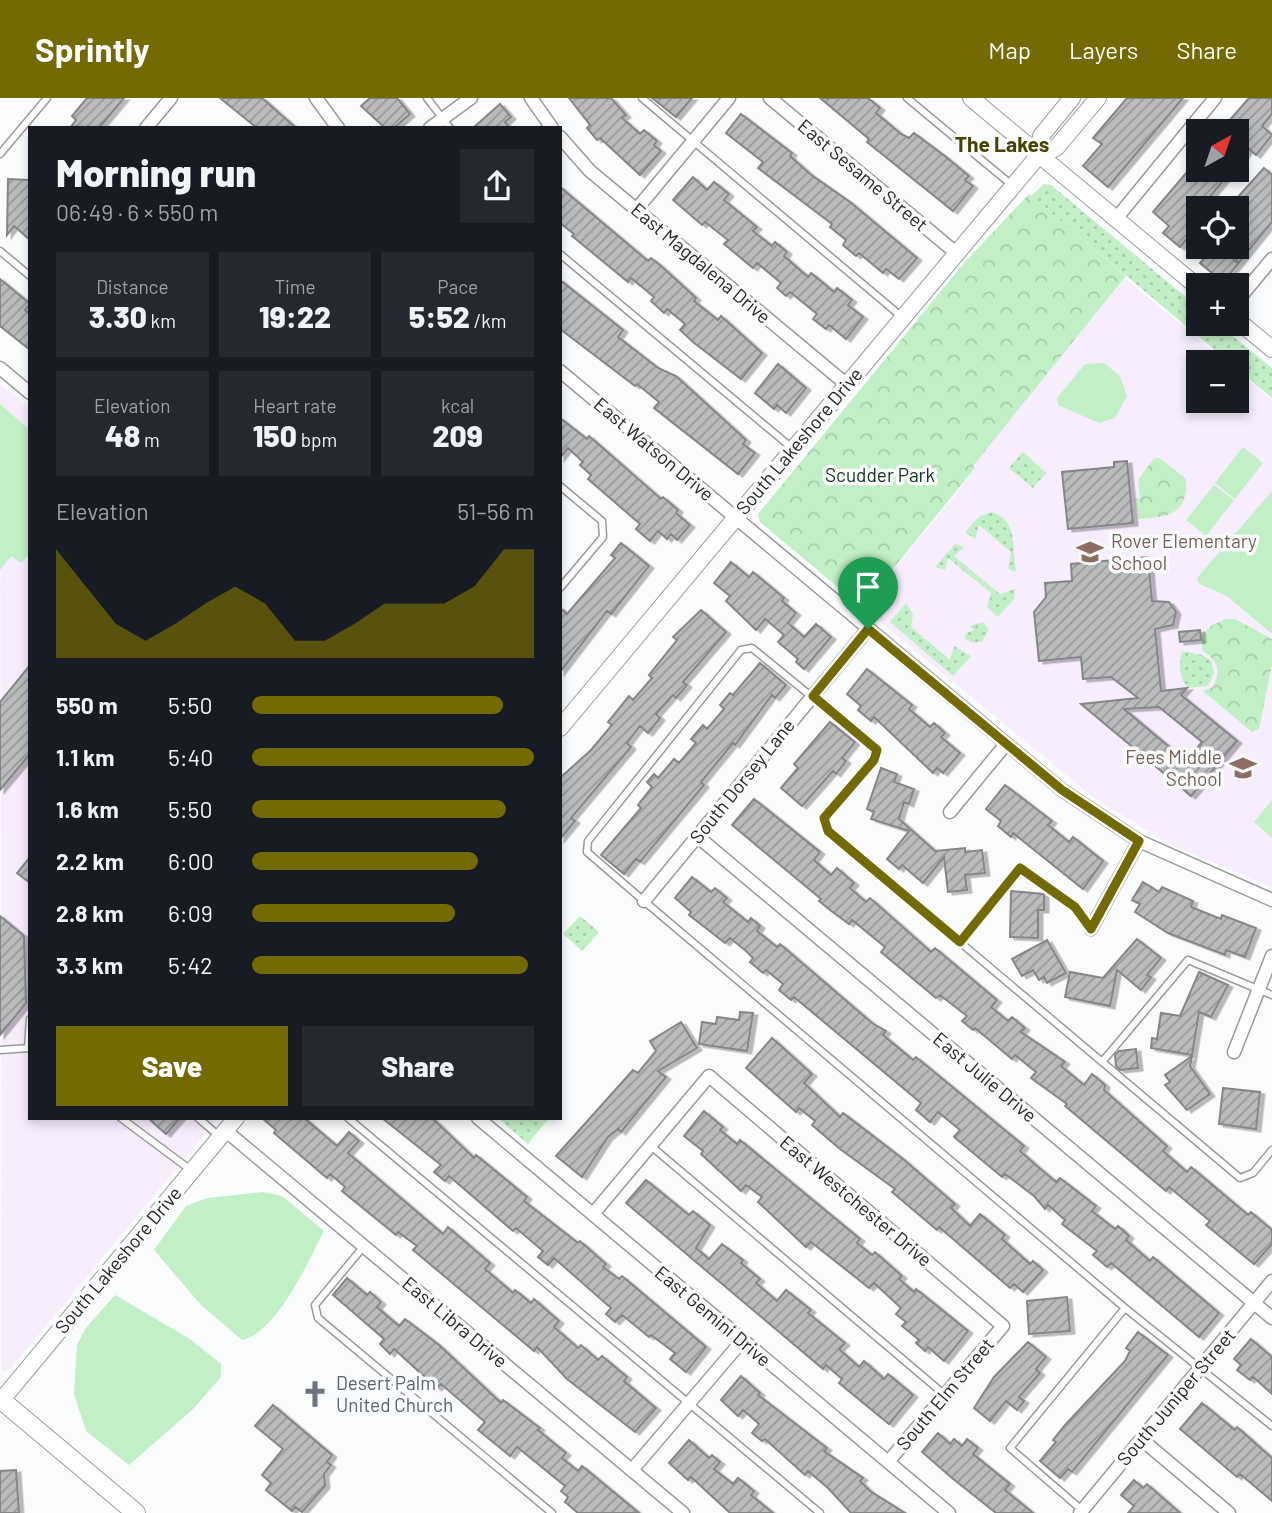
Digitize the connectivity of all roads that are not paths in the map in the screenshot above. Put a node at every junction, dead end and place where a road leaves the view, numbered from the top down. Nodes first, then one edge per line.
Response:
1 (47, 98) edge
2 (171, 98) edge
3 (316, 98) edge
4 (427, 98) edge
5 (471, 98) edge
6 (531, 98) edge
7 (642, 98) edge
8 (729, 98) edge
9 (770, 98) edge
10 (906, 98) edge
11 (971, 98) edge
12 (1072, 98) edge
13 (1098, 98) edge
14 (1215, 98) edge
15 (446, 123) edge
16 (148, 126) edge
17 (337, 126) edge
18 (551, 126) edge
19 (562, 139) edge
20 (692, 142) junction
21 (0, 154) edge
22 (1039, 155) junction
23 (1013, 186) junction
24 (636, 209) junction
25 (1115, 220) junction
26 (0, 251) edge
27 (955, 252) junction
28 (562, 256) edge
29 (1272, 259) edge
30 (28, 274) edge
31 (1186, 277) edge
32 (1249, 287) edge
33 (902, 317) junction
34 (1249, 330) edge
35 (1272, 349) edge
36 (0, 368) edge
37 (562, 373) edge
38 (846, 384) junction
39 (28, 391) edge
40 (793, 448) junction
41 (562, 488) edge
42 (736, 517) junction
43 (562, 586) edge
44 (868, 629) junction
45 (813, 696) junction
46 (562, 726) edge
47 (1006, 744) junction
48 (950, 811) dead end
49 (697, 836) junction
50 (1139, 841) junction
51 (1272, 900) edge
52 (644, 901) junction
53 (1091, 929) joint
54 (960, 942) junction
55 (1272, 956) edge
56 (1259, 989) junction
57 (1272, 995) edge
58 (28, 1048) edge
59 (0, 1050) edge
60 (1234, 1052) dead end
61 (1102, 1062) junction
62 (124, 1120) edge
63 (203, 1120) edge
64 (350, 1120) edge
65 (480, 1120) edge
66 (227, 1129) edge
67 (650, 1146) junction
68 (1272, 1150) edge
69 (192, 1171) junction
70 (593, 1214) junction
71 (363, 1246) junction
72 (1272, 1281) edge
73 (1254, 1303) junction
74 (1125, 1308) junction
75 (1272, 1318) edge
76 (1003, 1326) joint
77 (742, 1341) junction
78 (1201, 1367) junction
79 (945, 1395) junction
80 (1, 1401) edge
81 (689, 1403) junction
82 (1272, 1426) edge
83 (1141, 1439) junction
84 (888, 1462) junction
85 (632, 1470) junction
86 (1082, 1512) edge
87 (136, 1513) edge
88 (552, 1513) edge
89 (683, 1513) edge
90 (820, 1513) edge
91 (949, 1513) edge
92 (1229, 1513) edge

1 - 21 lane
2 - 16 street
3 - 17 street
4 - 15 lane
5 - 15 street
6 - 18 street
7 - 20 lane
8 - 20 street
9 - 27 street, East Sesame Street
10 - 23 lane
11 - 22 street
12 - 22 street, South Lakeshore Drive
13 - 22 street, South Lakeshore Drive
14 - 25 street
19 - 24 street, East Magdalena Drive
20 - 24 street
20 - 33 lane
22 - 23 street, South Lakeshore Drive
22 - 25 street
23 - 27 street, South Lakeshore Drive
24 - 38 street, East Magdalena Drive
25 - 31 street
26 - 30 lane
27 - 33 street, South Lakeshore Drive
28 - 40 lane
29 - 32 street
33 - 38 street, South Lakeshore Drive
34 - 35 street
36 - 39 street
37 - 42 street, East Watson Drive
38 - 40 street, South Lakeshore Drive
40 - 42 street, South Lakeshore Drive
41 - 43 lane
42 - 44 street, East Watson Drive
42 - 46 street, South Lakeshore Drive
44 - 45 street, South Dorsey Lane
44 - 47 street, East Watson Drive
45 - 49 street, South Dorsey Lane
45 - 52 lane
45 - 54 lane
47 - 48 street
47 - 50 street, East Watson Drive
49 - 52 street, South Dorsey Lane
49 - 73 street, East Julie Drive
50 - 51 street, East Watson Drive
50 - 53 street
52 - 74 lane
53 - 54 lane
54 - 61 lane
55 - 56 street
56 - 57 lane
56 - 60 street
56 - 61 lane
58 - 59 lane
61 - 68 lane
62 - 69 lane
63 - 66 lane
64 - 81 lane
65 - 70 street, East Gemini Drive
66 - 69 street, South Lakeshore Drive
66 - 71 street, East Libra Drive
67 - 70 street
67 - 76 street, East Westchester Drive
67 - 79 lane
69 - 80 street, South Lakeshore Drive
70 - 77 street, East Gemini Drive
71 - 85 street, East Libra Drive
71 - 88 lane
72 - 73 street, South Juniper Street
73 - 75 street, East Julie Drive
73 - 78 street, South Juniper Street
74 - 78 lane
74 - 86 lane
76 - 79 street, South Elm Street
77 - 81 street
77 - 84 street, East Gemini Drive
78 - 82 lane
78 - 83 street, South Juniper Street
79 - 84 street, South Elm Street
80 - 87 main road
81 - 85 street
81 - 90 lane
83 - 86 street, South Juniper Street
83 - 92 street
84 - 91 street, East Gemini Drive
85 - 89 street, East Libra Drive

